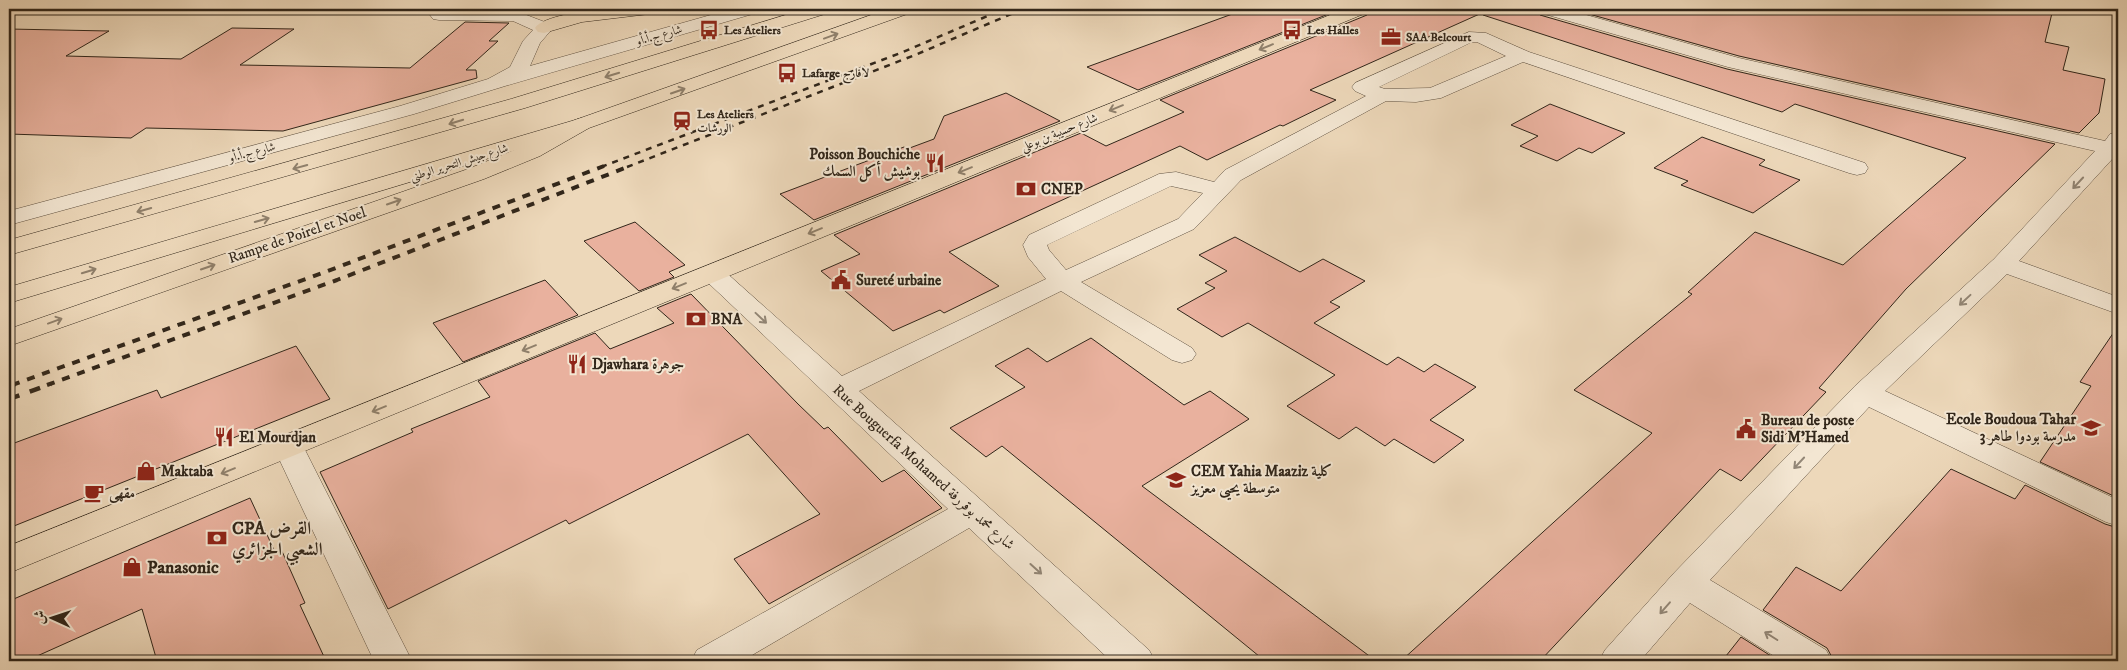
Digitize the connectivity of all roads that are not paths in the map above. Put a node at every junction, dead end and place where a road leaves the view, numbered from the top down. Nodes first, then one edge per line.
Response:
1 (447, 9) edge
2 (649, 9) edge
3 (750, 9) edge
4 (822, 9) edge
5 (904, 9) edge
6 (1360, 9) edge
7 (1547, 9) edge
8 (544, 28) junction
9 (530, 45) junction
10 (597, 53) junction
11 (1522, 56) junction
12 (495, 83) junction
13 (1382, 95) junction
14 (582, 124) junction
15 (2116, 145) edge
16 (1857, 168) dead end
17 (1218, 190) junction
18 (9, 218) edge
19 (9, 248) edge
20 (2004, 264) junction
21 (712, 273) junction
22 (1062, 281) junction
23 (9, 295) edge
24 (2118, 306) edge
25 (9, 338) edge
26 (1182, 354) dead end
27 (838, 390) junction
28 (1865, 394) junction
29 (288, 446) junction
30 (971, 511) junction
31 (2118, 514) edge
32 (9, 560) edge
33 (1686, 583) junction
34 (393, 661) edge
35 (710, 661) edge
36 (1136, 661) edge
37 (1618, 661) edge
38 (1813, 661) edge

1 - 8 street
2 - 8 main road
3 - 10 street, شارع ج.أ.أو
4 -> 19 main road
14 -> 5 main road, شارع جيش التحرير الوطني
6 -> 21 main road, شارع حسيبة بن بوعلي
7 - 15 street
8 - 9 street, شارع ج.أ.أو
9 - 10 street, شارع ج.أ.أو
9 - 12 street, شارع ج.أ.أو
10 - 12 street, شارع ج.أ.أو
11 - 13 street
11 - 13 street
11 - 16 street
12 - 18 street, شارع ج.أ.أو
13 - 17 street
23 -> 14 main road, شارع جيش التحرير الوطني
25 -> 14 main road, Rampe de Poirel et Noel
15 -> 20 street
17 - 22 street
17 - 22 street
20 - 24 street
20 -> 28 street
21 -> 27 street, Rue Bouguerfa Mohamed شارع محمد بوقررفة
21 -> 29 main road, شارع حسيبة بن بوعلي
22 - 26 street
22 - 27 street
27 - 30 street, Rue Bouguerfa Mohamed شارع محمد بوقررفة
28 - 31 street
28 -> 33 street
29 -> 32 main road, شارع حسيبة بن بوعلي
29 - 34 street
30 - 35 street
30 -> 36 street, Rue Bouguerfa Mohamed شارع محمد بوقررفة
33 -> 37 street
38 -> 33 street

